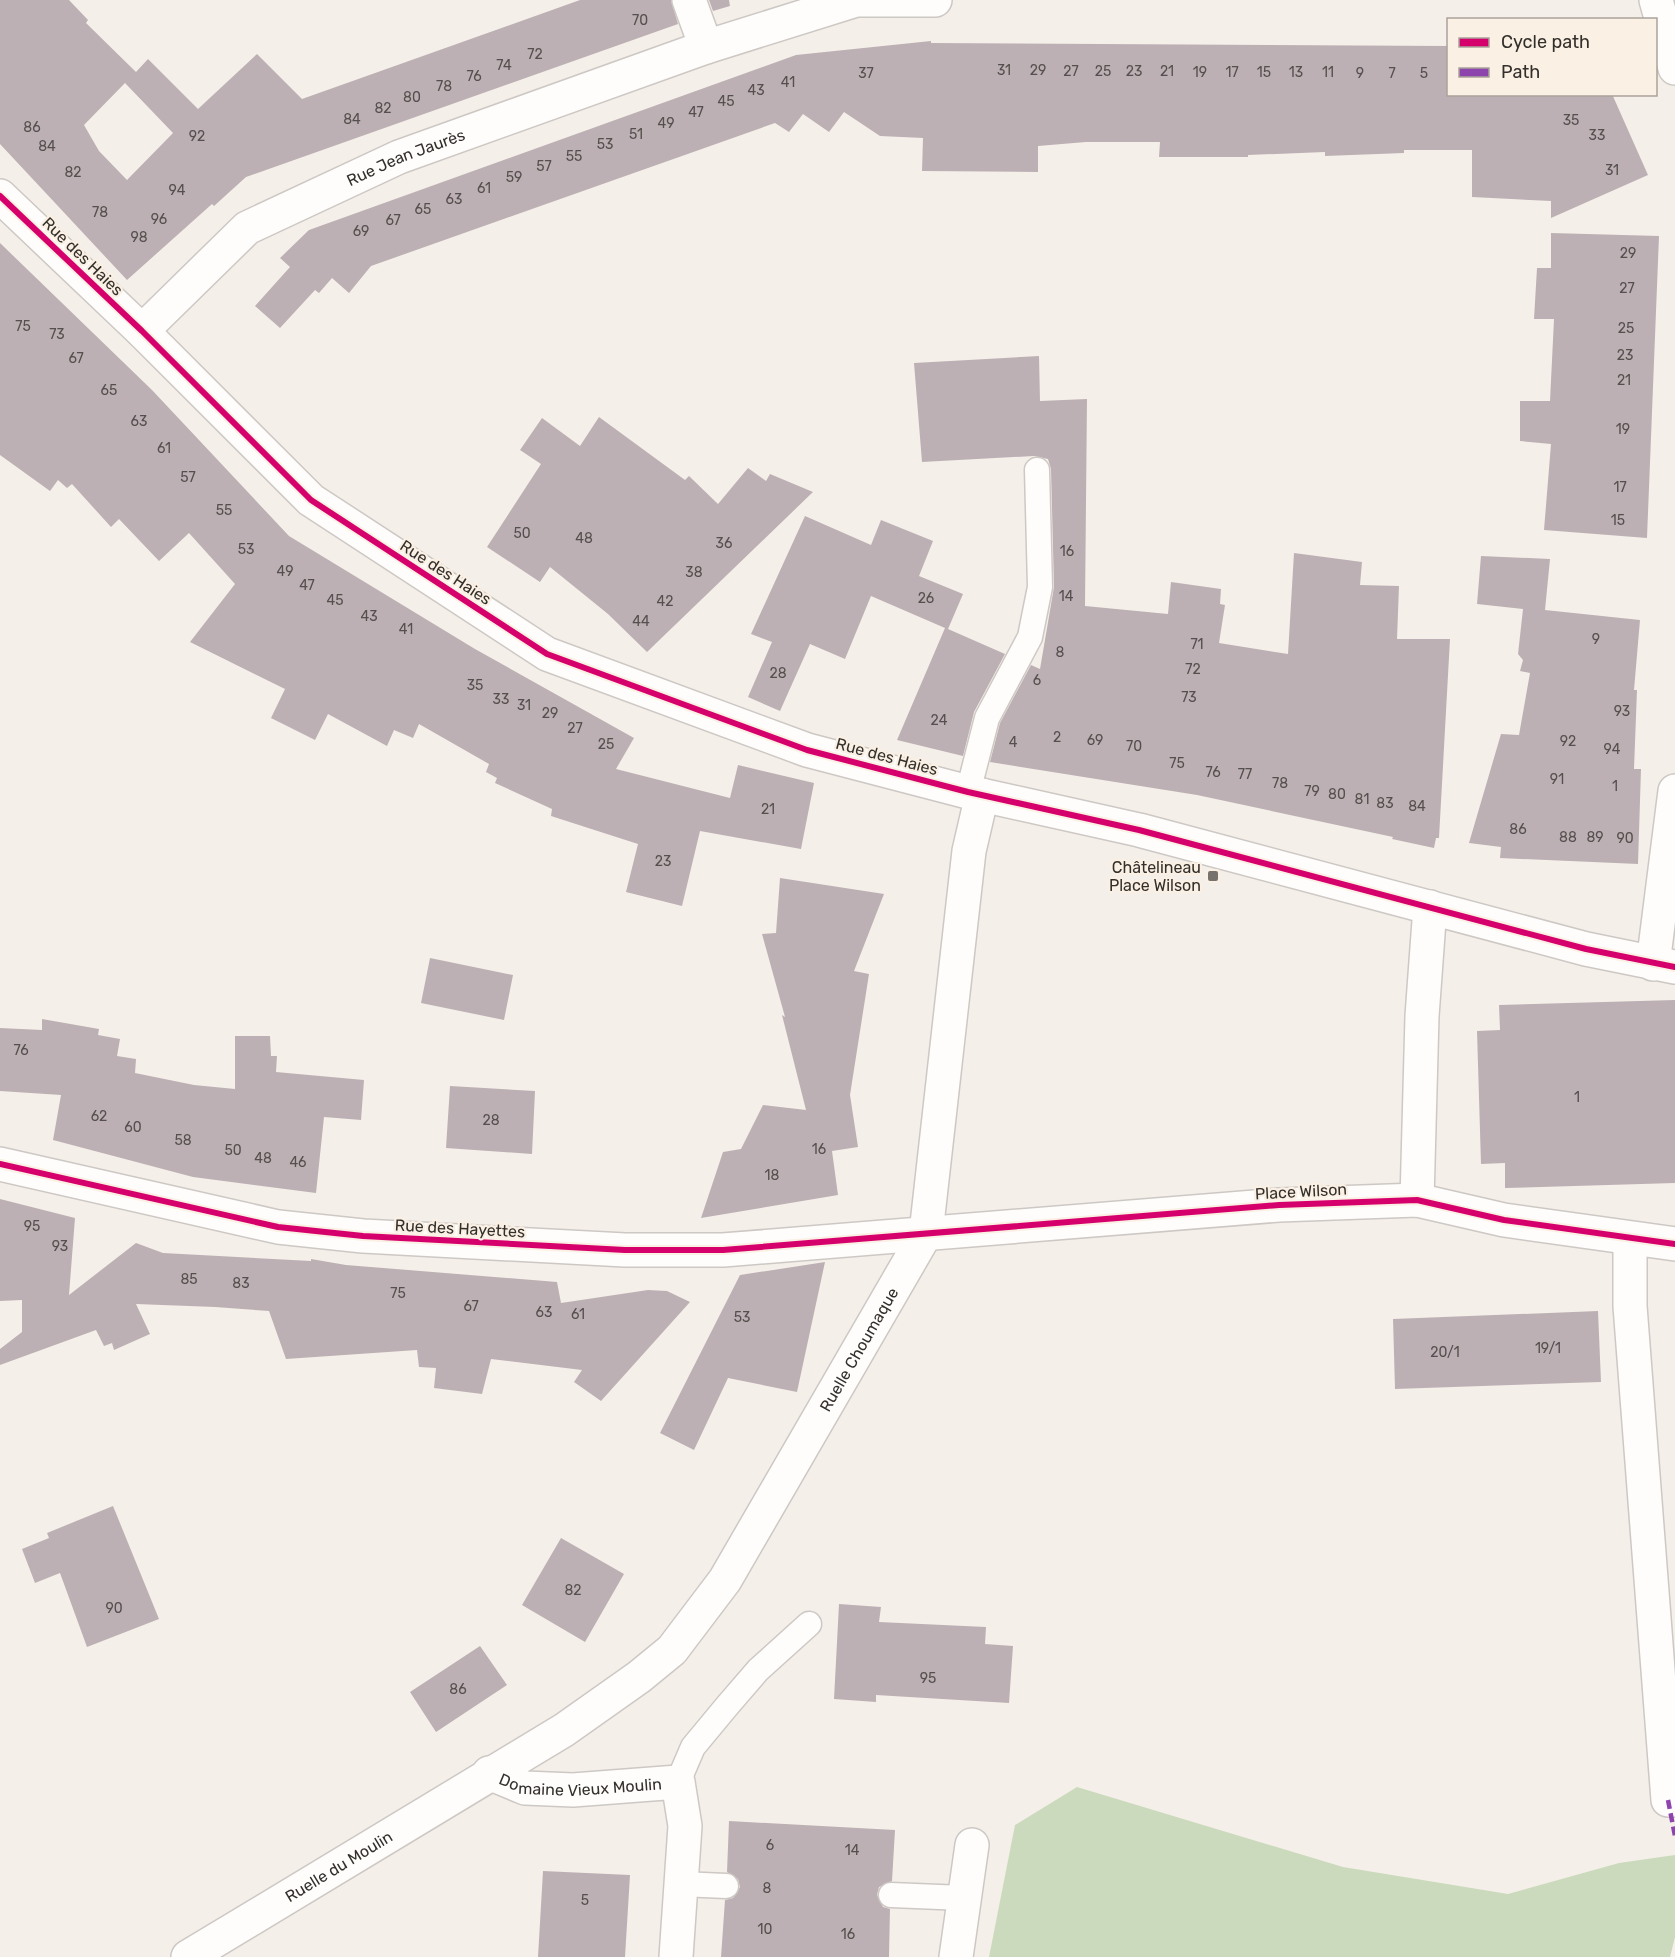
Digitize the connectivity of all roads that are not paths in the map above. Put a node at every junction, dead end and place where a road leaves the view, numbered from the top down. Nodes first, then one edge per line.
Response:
1 (689, 0) edge
2 (935, 0) edge
3 (1656, 0) edge
4 (706, 47) junction
5 (1675, 68) edge
6 (0, 196) edge
7 (142, 331) junction
8 (1037, 470) dead end
9 (1675, 791) edge
10 (975, 793) junction
11 (1430, 907) junction
12 (1664, 966) edge
13 (0, 1164) edge
14 (1417, 1200) junction
15 (926, 1233) junction
16 (1630, 1240) junction
17 (1675, 1244) edge
18 (809, 1624) dead end
19 (489, 1773) junction
20 (678, 1782) junction
21 (1675, 1800) edge
22 (972, 1845) dead end
23 (681, 1884) junction
24 (726, 1886) dead end
25 (891, 1895) dead end
26 (964, 1898) junction
27 (188, 1957) edge
28 (676, 1957) edge
29 (956, 1957) edge

1 - 4 street
2 - 4 street, Rue Jean Jaurès
3 - 5 street
4 - 7 street, Rue Jean Jaurès
6 - 7 street, Rue des Haies
7 - 10 street, Rue des Haies
8 - 10 lane
9 - 12 street
10 - 11 street
10 - 15 street, Ruelle Choumaque
11 - 12 street
11 - 14 street
13 - 15 street, Rue des Hayettes
14 - 15 street, Place Wilson
14 - 16 street, Place Wilson
15 - 19 street, Ruelle Choumaque
16 - 17 street, Place Wilson
16 - 21 street
18 - 20 lane
19 - 20 street, Domaine Vieux Moulin
19 - 27 street, Ruelle du Moulin
20 - 23 street, Domaine Vieux Moulin
22 - 26 street
23 - 24 lane
23 - 28 street, Domaine Vieux Moulin
25 - 26 lane
26 - 29 street

